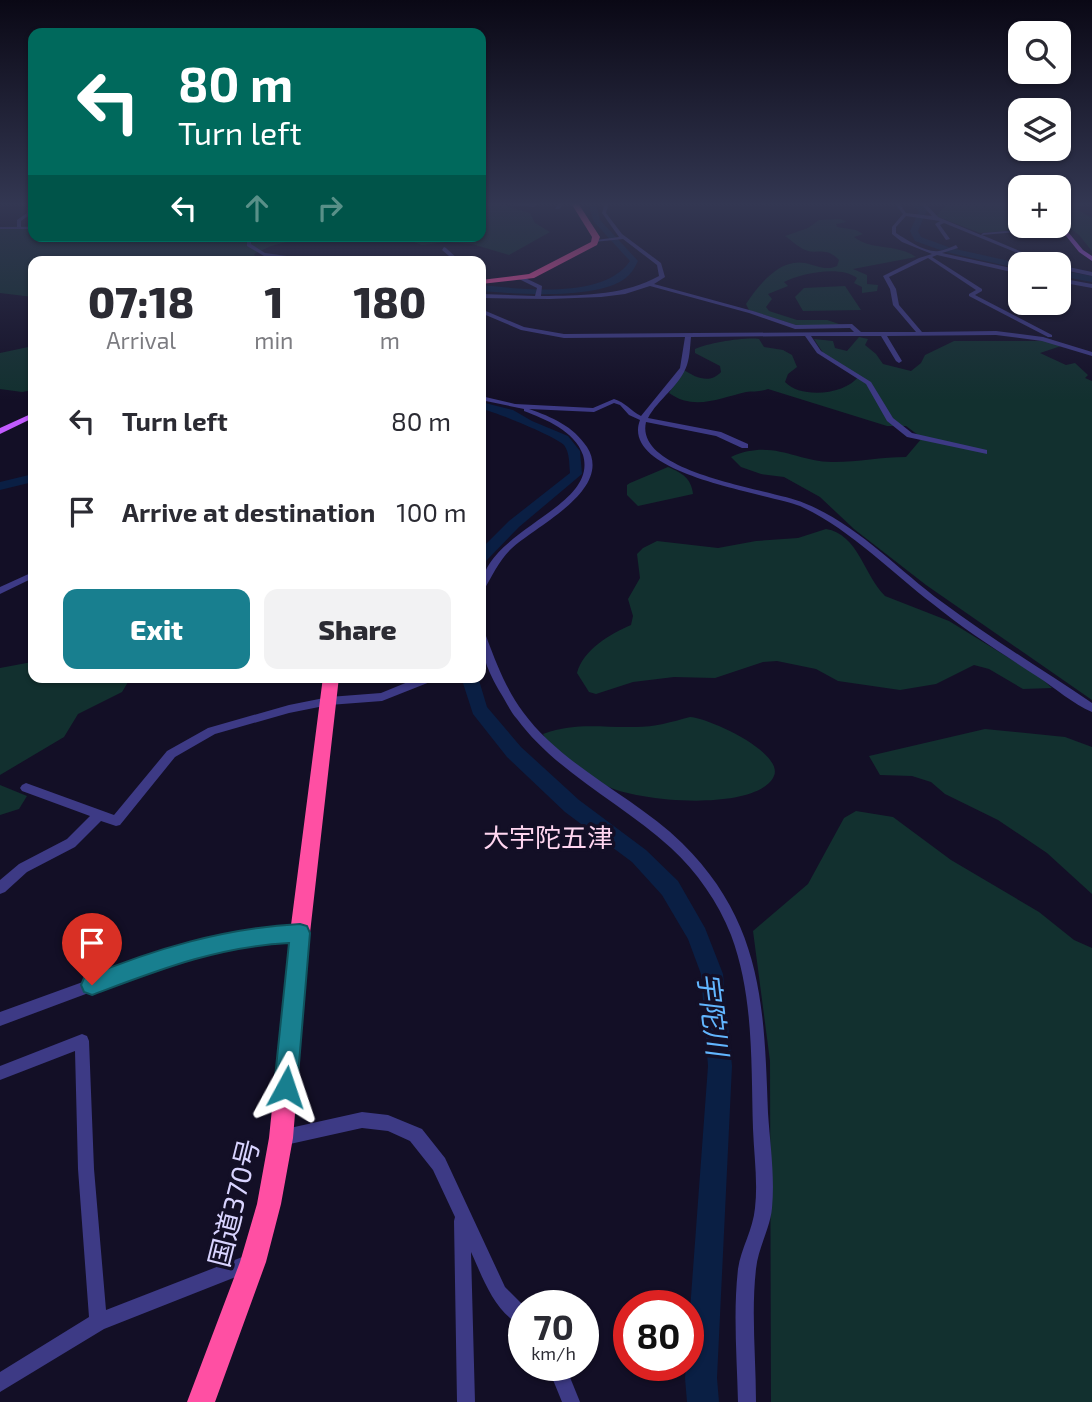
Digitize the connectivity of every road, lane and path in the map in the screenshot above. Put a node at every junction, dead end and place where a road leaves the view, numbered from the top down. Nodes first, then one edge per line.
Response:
1 (541, 268) edge
2 (660, 268) edge
3 (903, 268) edge
4 (947, 268) edge
5 (1071, 270) edge
6 (1092, 274) edge
7 (521, 278) junction
8 (486, 281) edge
9 (1071, 282) edge
10 (652, 285) junction
11 (1092, 286) edge
12 (486, 296) edge
13 (538, 296) junction
14 (486, 313) edge
15 (859, 334) junction
16 (883, 334) junction
17 (921, 334) junction
18 (807, 335) junction
19 (688, 337) junction
20 (1064, 344) junction
21 (1092, 354) edge
22 (899, 361) dead end
23 (486, 399) edge
24 (521, 406) junction
25 (28, 417) edge
26 (643, 419) junction
27 (0, 431) edge
28 (745, 446) dead end
29 (984, 452) dead end
30 (28, 577) edge
31 (486, 578) edge
32 (0, 591) edge
33 (488, 664) edge
34 (330, 683) edge
35 (416, 683) edge
36 (328, 701) junction
37 (1092, 708) edge
38 (26, 788) dead end
39 (99, 816) junction
40 (0, 888) edge
41 (300, 933) junction
42 (0, 1019) edge
43 (0, 1073) edge
44 (281, 1138) junction
45 (462, 1219) junction
46 (253, 1262) junction
47 (508, 1302) edge
48 (98, 1322) junction
49 (562, 1381) edge
50 (0, 1383) edge
51 (201, 1402) edge
52 (466, 1402) edge
53 (571, 1402) edge
54 (747, 1402) edge

1 - 7 highway
2 - 10 street
3 - 17 street
4 - 20 street
5 - 6 street
7 - 8 highway
7 - 13 street
9 - 11 street
10 - 13 street
10 - 15 street
12 - 13 street
14 - 19 street
15 - 16 street
15 - 18 street
16 - 17 street
16 - 22 street
17 - 20 street
18 - 19 street
18 - 29 street
19 - 26 street
20 - 21 street
23 - 24 street
24 - 26 street
24 - 31 street
25 - 27 main road
26 - 28 street
26 - 37 street
30 - 32 street
33 - 54 street
34 - 36 highway, 国道370号
35 - 36 street
36 - 39 street
36 - 41 highway, 国道370号
38 - 39 street
39 - 40 street
41 - 42 street
41 - 44 highway, 国道370号
43 - 48 street
44 - 45 street
44 - 46 highway, 国道370号
45 - 47 street
45 - 52 street
46 - 48 street
46 - 51 highway, 国道370号
48 - 50 street
49 - 53 street

